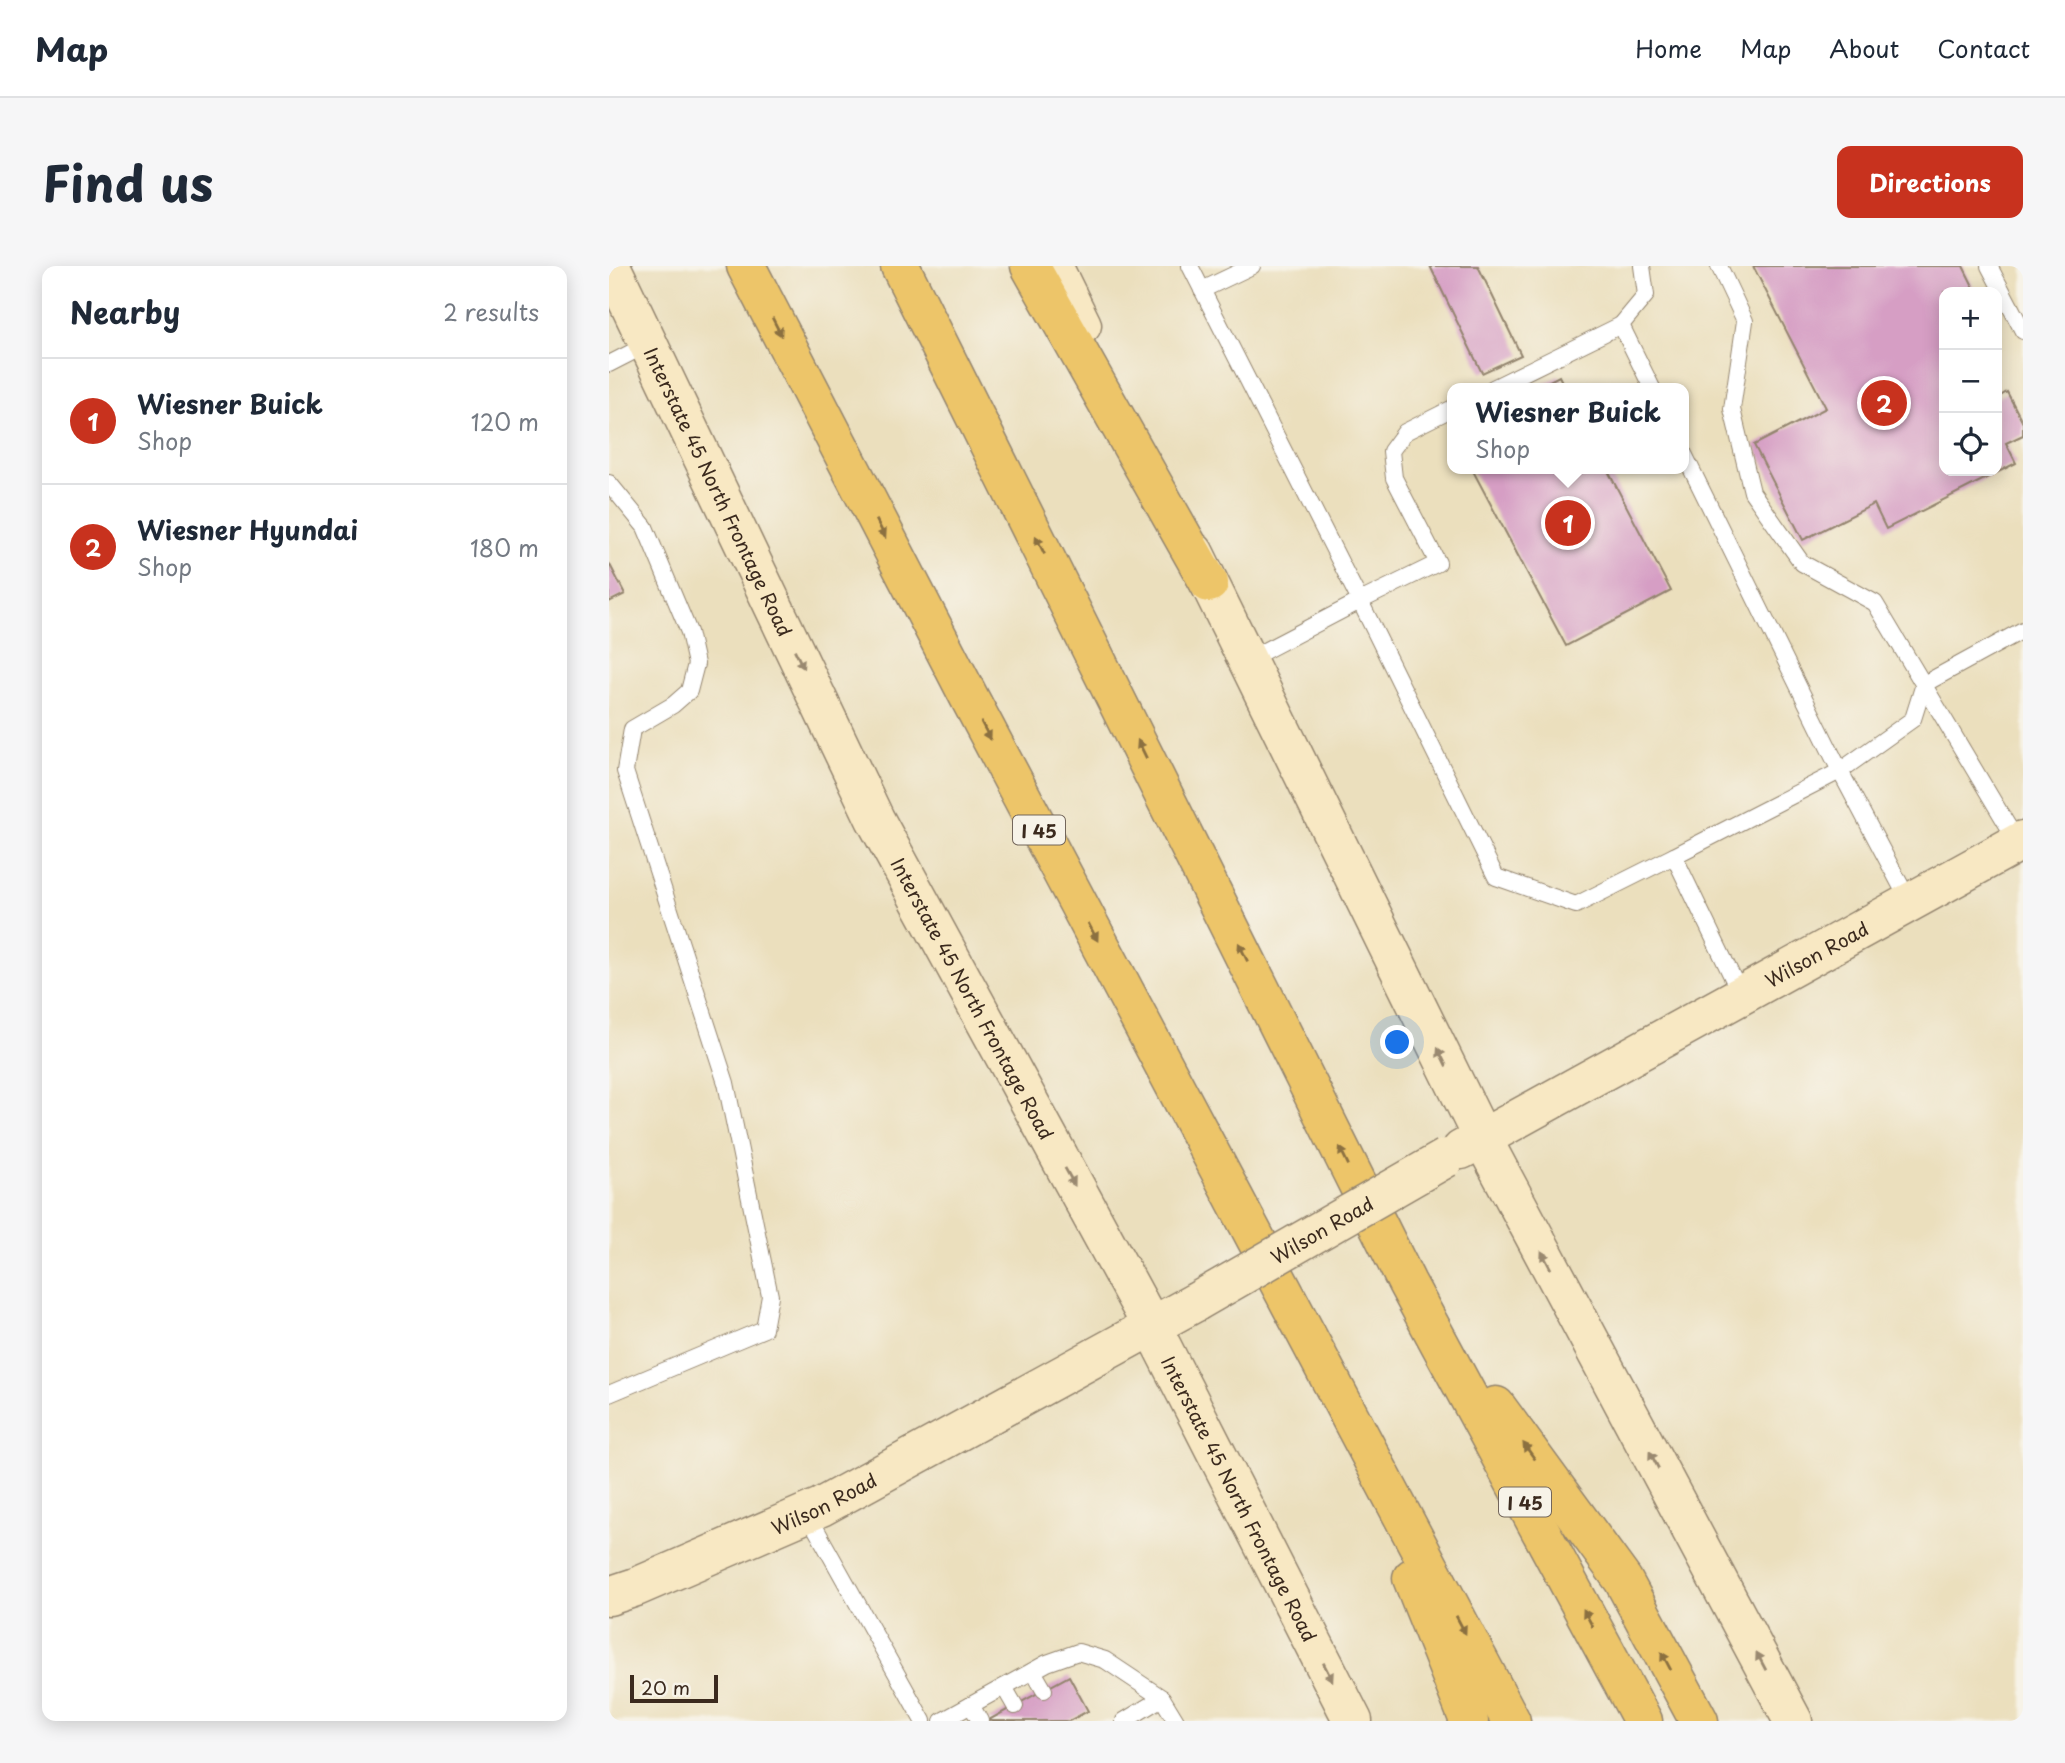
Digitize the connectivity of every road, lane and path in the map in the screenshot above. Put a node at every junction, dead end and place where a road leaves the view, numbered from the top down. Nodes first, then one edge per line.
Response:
1 (611, 266) edge
2 (746, 266) edge
3 (900, 266) edge
4 (916, 266) edge
5 (1030, 266) edge
6 (1053, 266) edge
7 (1190, 266) edge
8 (1252, 266) edge
9 (1642, 266) edge
10 (1719, 266) edge
11 (1989, 266) edge
12 (1202, 290) junction
13 (1621, 325) junction
14 (2023, 331) edge
15 (648, 344) junction
16 (609, 365) edge
17 (953, 368) junction
18 (1503, 383) edge
19 (1650, 383) edge
20 (1447, 411) edge
21 (1689, 464) edge
22 (609, 483) edge
23 (1209, 583) junction
24 (1360, 601) junction
25 (2023, 630) edge
26 (1247, 660) junction
27 (1924, 684) junction
28 (1840, 771) junction
29 (2020, 842) edge
30 (1674, 856) junction
31 (1910, 903) junction
32 (1741, 995) junction
33 (1482, 1138) junction
34 (1407, 1283) junction
35 (1152, 1327) junction
36 (1338, 1391) junction
37 (609, 1394) edge
38 (807, 1513) junction
39 (609, 1596) edge
40 (1033, 1671) junction
41 (1004, 1687) junction
42 (1044, 1690) dead end
43 (1162, 1698) junction
44 (971, 1705) junction
45 (1015, 1706) dead end
46 (923, 1721) edge
47 (942, 1721) edge
48 (980, 1721) edge
49 (1124, 1721) edge
50 (1176, 1721) edge
51 (1353, 1721) edge
52 (1469, 1721) edge
53 (1511, 1721) edge
54 (1643, 1721) edge
55 (1699, 1721) edge
56 (1793, 1721) edge

1 - 15 main road, Interstate 45 North Frontage Road
2 -> 36 highway, I 45
3 - 17 highway, I 45
4 - 17 highway
5 - 23 highway
6 - 23 main road
7 - 12 lane
8 - 12 lane
9 - 13 lane
10 - 27 lane
11 - 14 lane
12 - 24 lane
13 - 18 lane
13 - 19 lane
15 - 16 lane
15 -> 35 main road, Interstate 45 North Frontage Road
34 -> 17 highway, I 45
20 - 24 lane
21 - 28 lane
22 - 37 lane
23 - 26 main road
24 - 26 lane
24 - 30 lane
25 - 27 lane
33 -> 26 main road
27 - 28 lane
27 - 29 lane
28 - 30 lane
28 - 31 lane
29 - 31 main road, Wilson Road
30 - 32 lane
31 - 32 main road, Wilson Road
32 - 33 main road, Wilson Road
33 - 35 main road, Wilson Road, bridge
56 -> 33 main road
54 -> 34 highway, I 45
55 -> 34 highway
35 - 38 main road, Wilson Road
35 -> 51 main road, Interstate 45 North Frontage Road
36 - 52 highway
36 -> 53 highway, I 45
38 - 39 main road, Wilson Road
38 - 46 lane
40 - 41 lane
40 - 42 lane
40 - 43 lane
41 - 44 lane
41 - 45 lane
43 - 49 lane
43 - 50 lane
44 - 47 lane
44 - 48 lane

